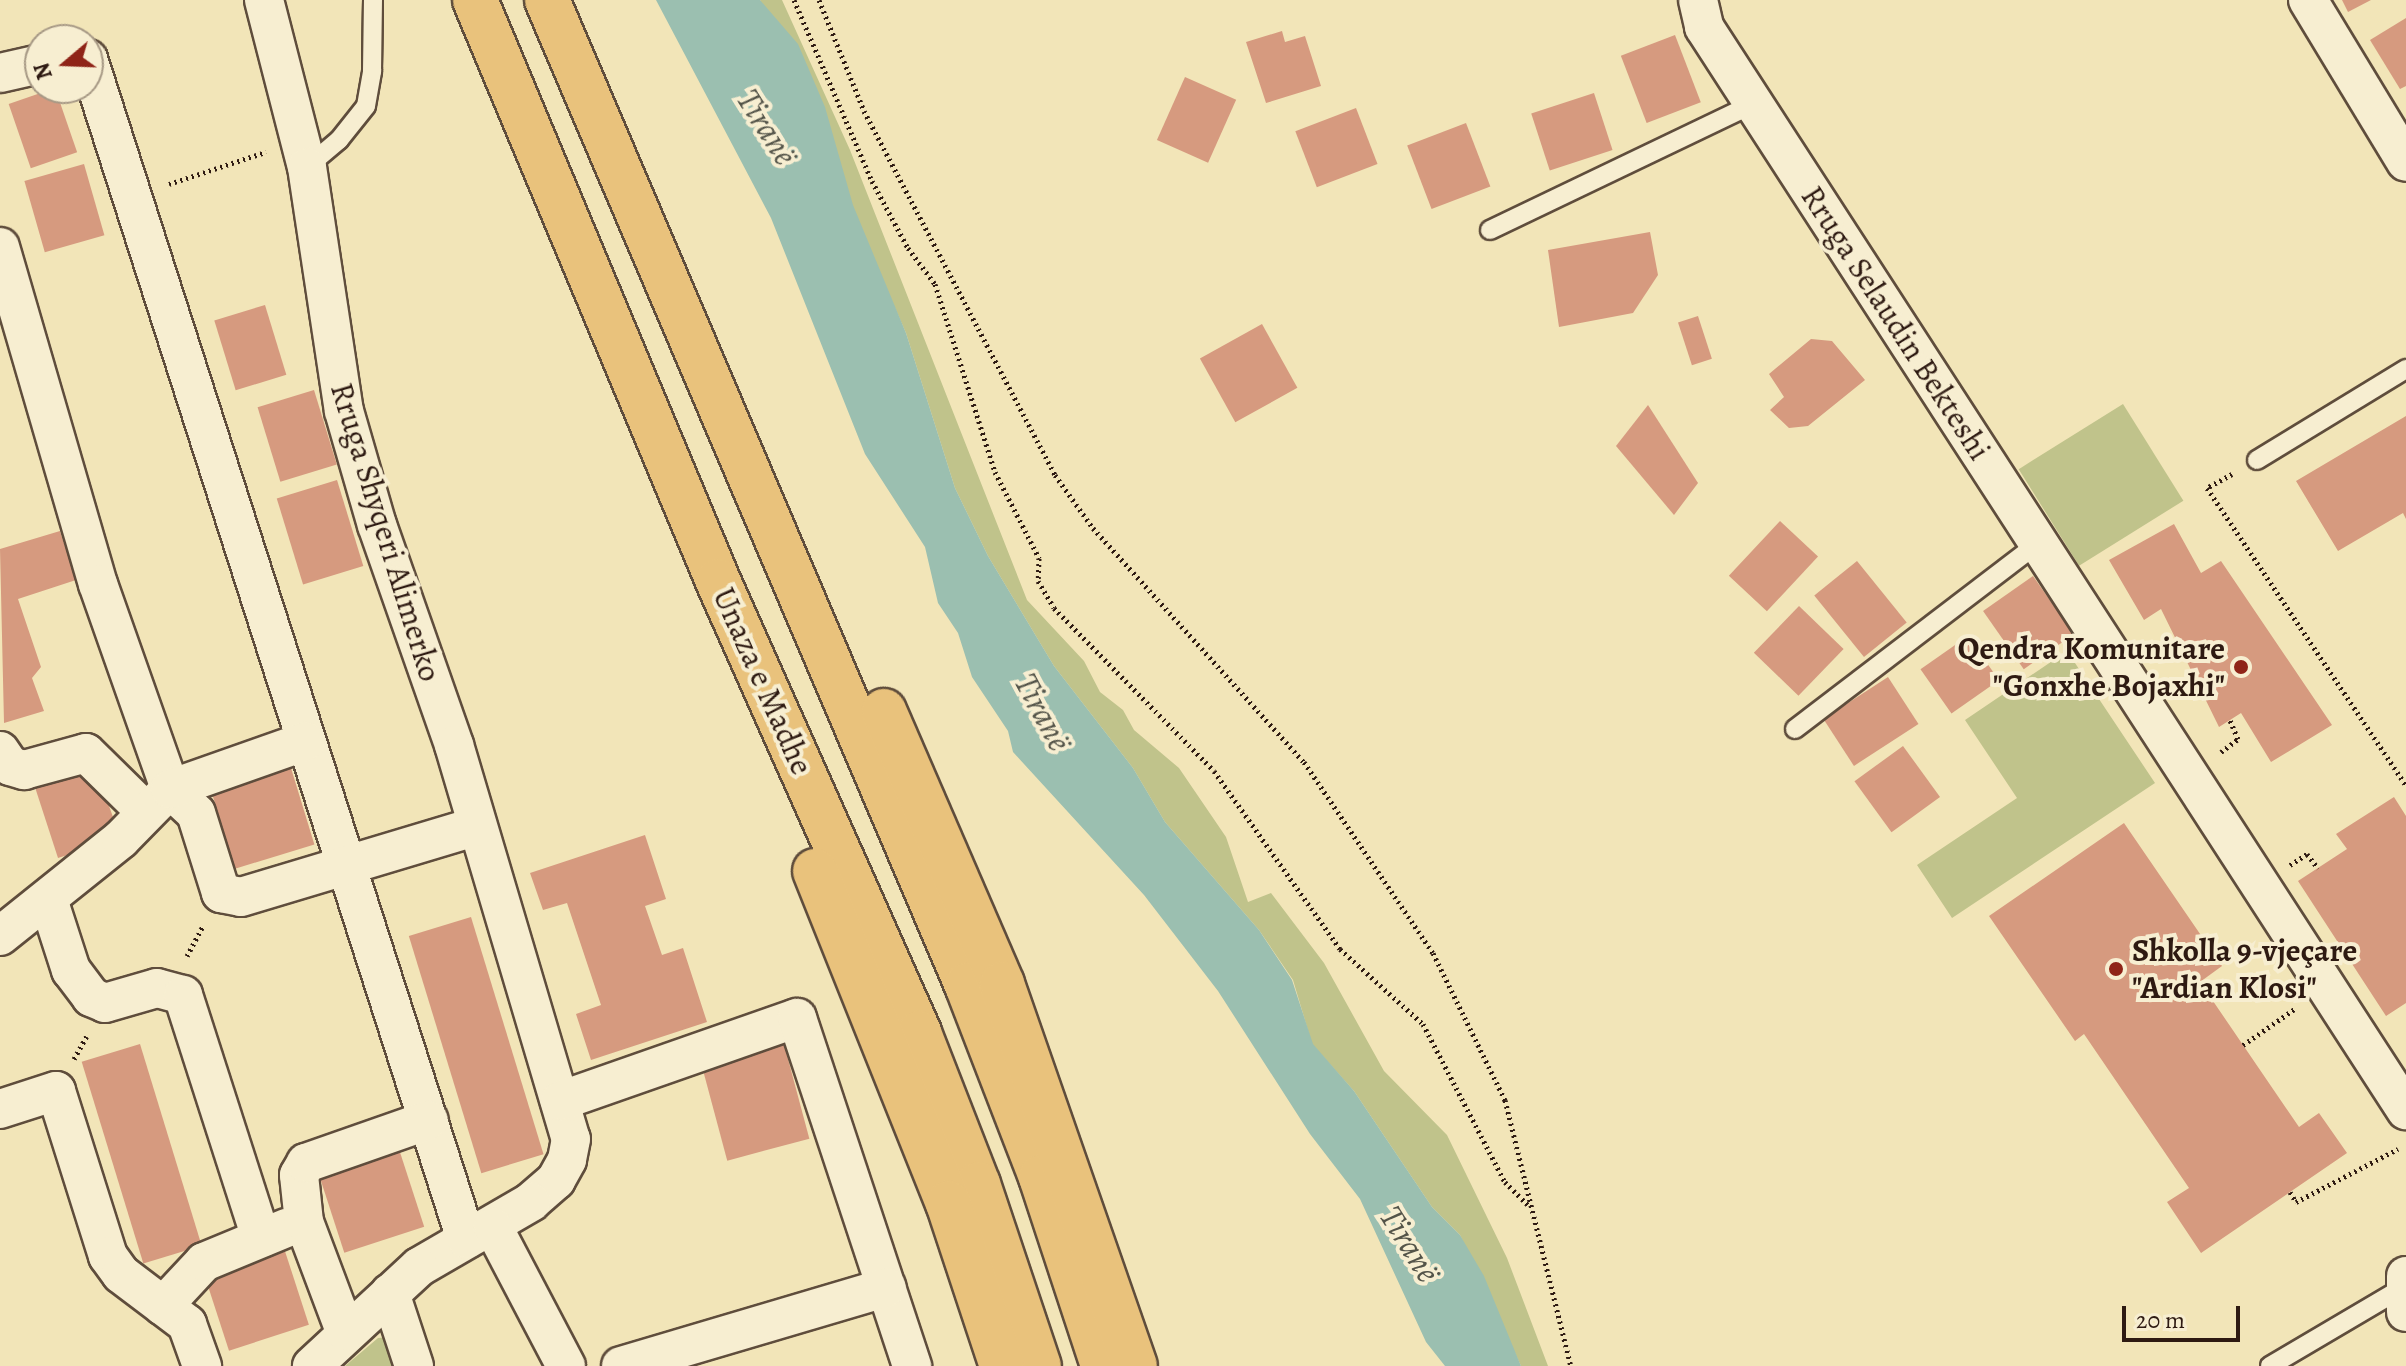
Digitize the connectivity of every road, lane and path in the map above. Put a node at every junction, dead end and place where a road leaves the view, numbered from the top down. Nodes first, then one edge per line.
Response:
1 (264, 0) edge
2 (373, 0) edge
3 (475, 0) edge
4 (547, 0) edge
5 (794, 0) edge
6 (819, 0) edge
7 (1698, 0) edge
8 (2308, 0) edge
9 (24, 68) edge
10 (0, 73) edge
11 (104, 104) edge
12 (1753, 104) junction
13 (304, 154) junction
14 (2406, 162) edge
15 (135, 195) junction
16 (1490, 230) dead end
17 (0, 247) edge
18 (2406, 369) edge
19 (2257, 460) dead end
20 (2207, 488) dead end
21 (778, 535) junction
22 (2037, 544) junction
23 (718, 581) junction
24 (2230, 720) dead end
25 (1795, 729) dead end
26 (306, 741) junction
27 (0, 751) edge
28 (2212, 758) dead end
29 (2406, 785) edge
30 (157, 800) junction
31 (477, 826) junction
32 (348, 867) junction
33 (221, 893) junction
34 (48, 899) junction
35 (0, 936) edge
36 (169, 988) junction
37 (105, 1003) junction
38 (2279, 1020) dead end
39 (2243, 1045) dead end
40 (56, 1091) junction
41 (560, 1101) junction
42 (0, 1109) edge
43 (2406, 1110) edge
44 (429, 1120) junction
45 (2406, 1146) edge
46 (2290, 1192) dead end
47 (1530, 1206) junction
48 (304, 1222) junction
49 (479, 1233) junction
50 (261, 1238) junction
51 (887, 1287) junction
52 (2405, 1290) edge
53 (390, 1293) junction
54 (163, 1306) junction
55 (345, 1331) junction
56 (202, 1366) edge
57 (312, 1366) edge
58 (414, 1366) edge
59 (566, 1366) edge
60 (621, 1366) edge
61 (912, 1366) edge
62 (1002, 1366) edge
63 (1039, 1366) edge
64 (1103, 1366) edge
65 (1135, 1366) edge
66 (1571, 1366) edge
67 (2270, 1366) edge

1 - 13 street, Rruga Shyqeri Alimerko
2 - 13 lane
3 - 23 highway, Unaza e Madhe
4 - 21 highway
5 - 47 path
6 - 47 path
7 - 12 street, Rruga Selaudin Bekteshi
8 - 14 street
9 - 10 street
11 - 15 street
12 - 16 lane
12 - 22 street, Rruga Selaudin Bekteshi
13 - 15 path
13 - 31 street, Rruga Shyqeri Alimerko
15 - 26 street
17 - 30 street
18 - 19 lane
20 - 29 path
21 - 64 highway
21 - 65 highway
22 - 25 lane
22 - 43 street, Rruga Selaudin Bekteshi
23 - 62 highway
23 - 63 highway, Unaza e Madhe
24 - 28 path
26 - 30 street
26 - 32 street
27 - 30 street
30 - 33 street
30 - 34 street
31 - 32 street
31 - 41 street, Rruga Shyqeri Alimerko
32 - 33 street
32 - 44 street
33 - 36 path
34 - 35 street
34 - 37 street
36 - 37 street
36 - 50 street
37 - 40 path
38 - 39 path
40 - 42 street
40 - 54 street
41 - 49 street, Rruga Shyqeri Alimerko
41 - 51 street
44 - 48 street
44 - 49 street
45 - 46 path
47 - 66 path
48 - 50 street
48 - 55 street
49 - 53 street, Rruga Shyqeri Alimerko
49 - 59 street
50 - 54 street
51 - 60 street
51 - 61 street
52 - 67 lane
53 - 55 street, Rruga Shyqeri Alimerko
53 - 58 street
54 - 56 street
55 - 57 street, Rruga Shyqeri Alimerko

